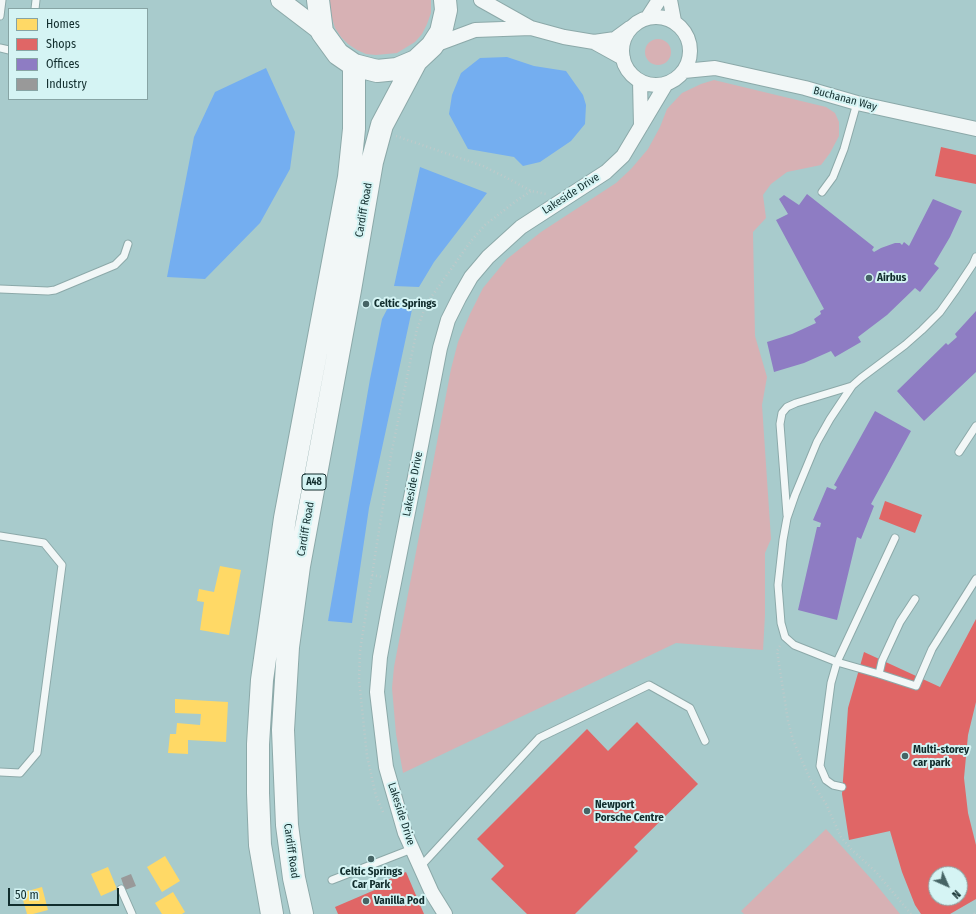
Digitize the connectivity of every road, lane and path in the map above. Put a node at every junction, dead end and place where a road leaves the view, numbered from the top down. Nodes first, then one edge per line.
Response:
1 (2, 0) edge
2 (280, 0) edge
3 (318, 0) edge
4 (444, 0) edge
5 (480, 0) edge
6 (660, 0) edge
7 (670, 0) edge
8 (0, 16) edge
9 (648, 17) junction
10 (674, 21) junction
11 (631, 27) junction
12 (531, 28) junction
13 (322, 32) junction
14 (688, 37) junction
15 (594, 42) junction
16 (432, 46) junction
17 (623, 58) junction
18 (416, 61) junction
19 (354, 65) junction
20 (715, 68) junction
21 (684, 71) junction
22 (640, 81) junction
23 (666, 84) junction
24 (857, 102) junction
25 (640, 128) junction
26 (976, 129) edge
27 (380, 131) junction
28 (822, 192) dead end
29 (551, 195) dead end
30 (128, 244) dead end
31 (976, 257) edge
32 (0, 289) edge
33 (852, 386) junction
34 (976, 426) edge
35 (960, 452) dead end
36 (787, 518) junction
37 (0, 536) edge
38 (895, 538) dead end
39 (976, 579) edge
40 (915, 599) dead end
41 (837, 662) junction
42 (879, 674) junction
43 (705, 741) dead end
44 (0, 772) edge
45 (842, 787) dead end
46 (412, 850) junction
47 (420, 867) junction
48 (332, 880) dead end
49 (121, 889) dead end
50 (132, 914) edge
51 (271, 914) edge
52 (302, 914) edge
53 (445, 914) edge

1 - 8 lane
2 - 13 street
3 - 13 main road, Cardiff Road
4 - 16 main road, Cardiff Road
5 - 12 street
6 - 9 street
7 - 10 street
9 - 10 street
9 - 11 street
10 - 14 street, Buchanan Way
11 - 15 street
11 - 17 street
12 - 15 street
12 - 16 street
13 - 19 main road, Cardiff Road
14 - 20 street, Buchanan Way
14 - 21 street
15 - 17 street
16 - 18 main road, Cardiff Road
17 - 22 street
18 - 19 main road, Cardiff Road
18 - 27 main road, Cardiff Road / A48
19 - 51 main road, Cardiff Road / A48
20 - 21 street, Buchanan Way
20 - 24 street, Buchanan Way
21 - 23 street
22 - 23 street
22 - 25 street
23 - 25 street, Lakeside Drive
24 - 26 street, Buchanan Way
24 - 28 lane
25 - 46 street, Lakeside Drive
27 - 29 path
27 - 52 main road, Cardiff Road / A48
30 - 32 lane
31 - 33 lane
33 - 36 lane
33 - 36 lane
34 - 35 lane
36 - 41 lane
37 - 44 lane
38 - 41 lane
39 - 42 lane
40 - 42 lane
41 - 42 lane
41 - 45 lane
43 - 47 lane
46 - 47 street, Lakeside Drive
46 - 48 lane
47 - 53 street, Lakeside Drive
49 - 50 lane

